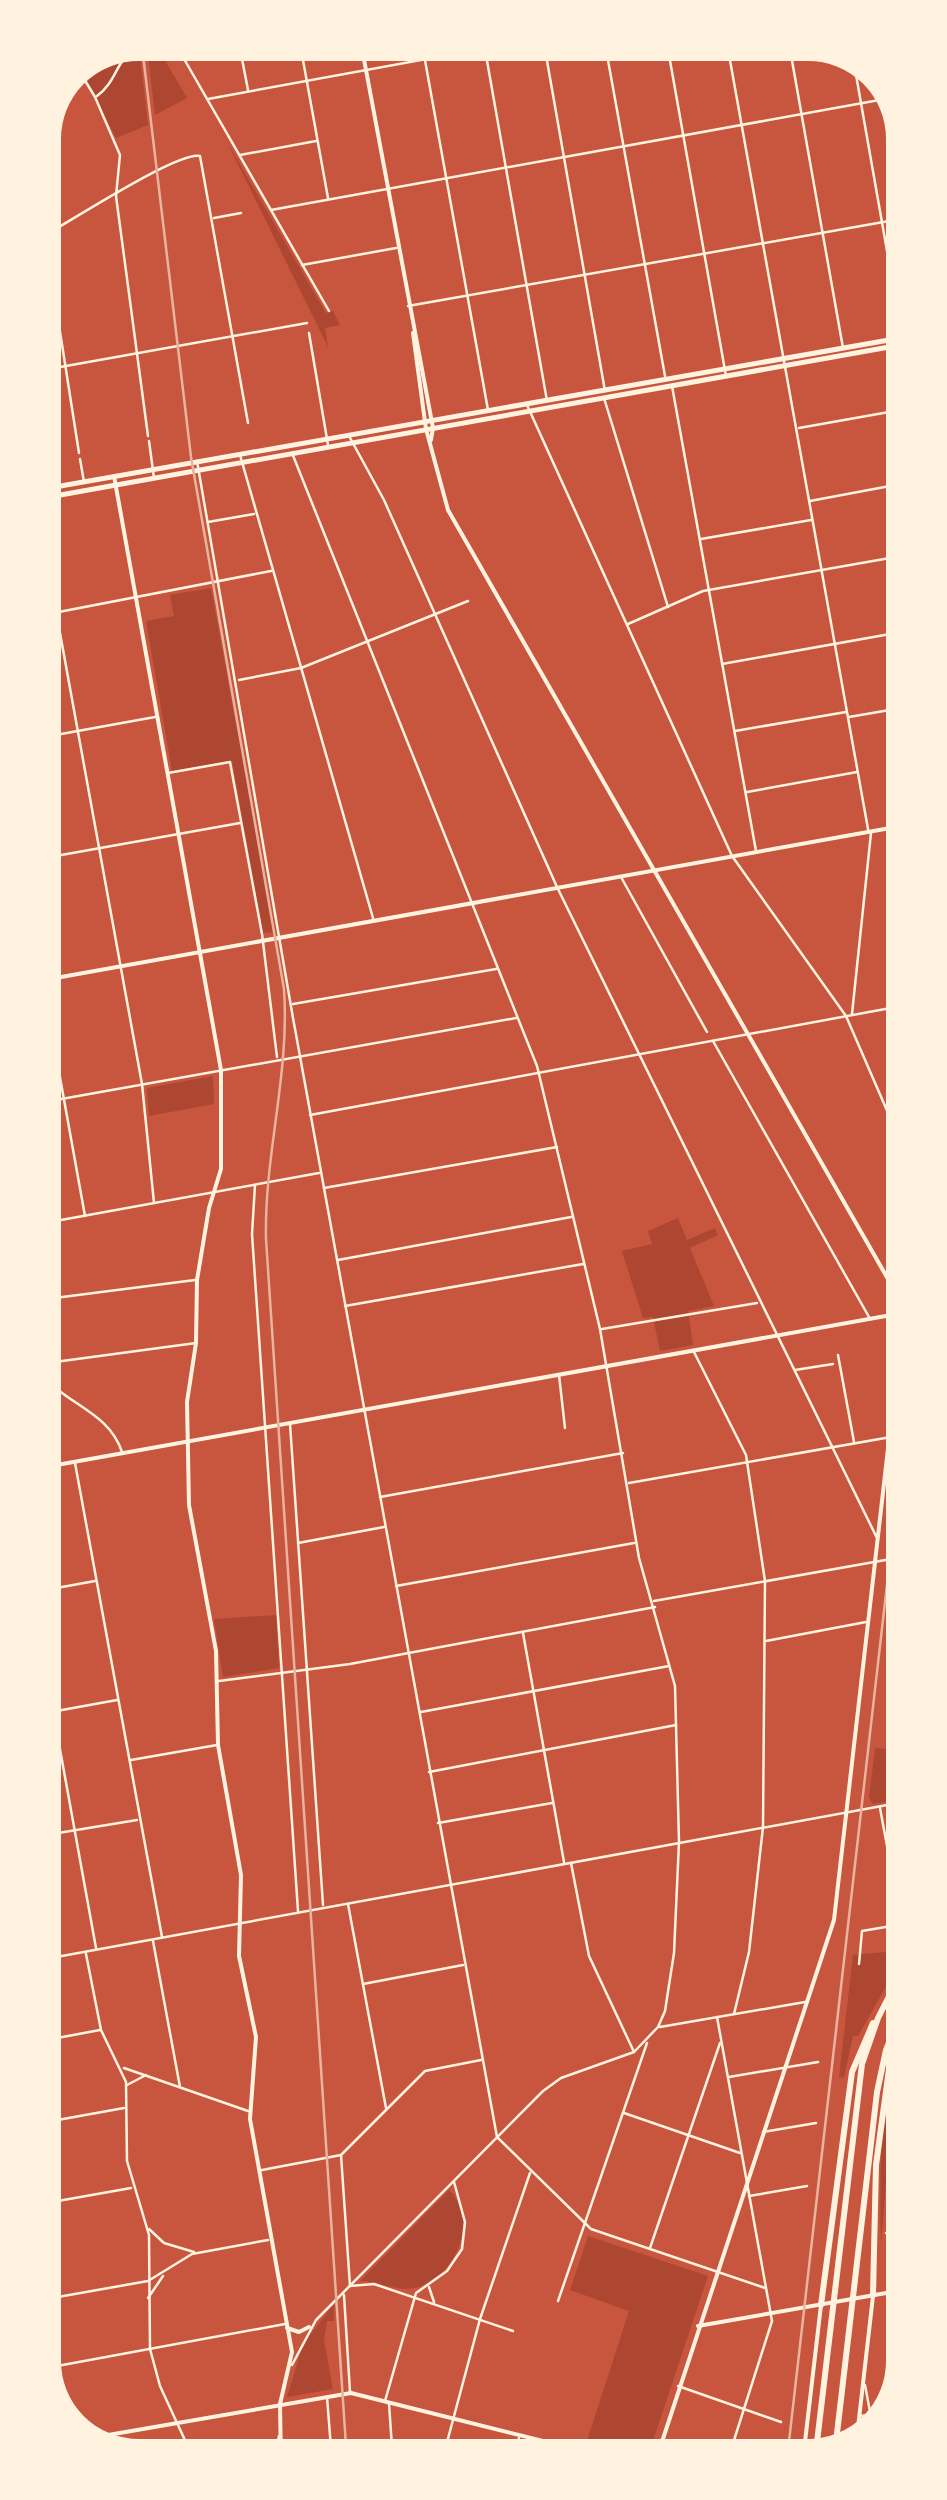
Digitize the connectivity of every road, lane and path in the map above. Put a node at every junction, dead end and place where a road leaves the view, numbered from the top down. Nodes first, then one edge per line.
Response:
1 (485, 55) edge
2 (546, 55) edge
3 (607, 55) edge
4 (669, 55) edge
5 (729, 55) edge
6 (791, 55) edge
7 (183, 56) edge
8 (241, 56) edge
9 (302, 56) edge
10 (363, 56) edge
11 (439, 56) edge
12 (125, 57) edge
13 (425, 58) junction
14 (366, 70) junction
15 (855, 70) edge
16 (83, 77) edge
17 (307, 82) junction
18 (248, 92) junction
19 (96, 97) junction
20 (208, 100) junction
21 (882, 100) edge
22 (861, 104) junction
23 (802, 114) junction
24 (742, 125) junction
25 (684, 135) junction
26 (318, 141) junction
27 (624, 146) junction
28 (239, 155) junction
29 (564, 156) junction
30 (506, 166) junction
31 (446, 177) junction
32 (387, 188) junction
33 (116, 196) junction
34 (328, 200) junction
35 (271, 210) junction
36 (241, 213) dead end
37 (213, 218) junction
38 (892, 220) edge
39 (882, 222) junction
40 (55, 230) edge
41 (823, 233) junction
42 (763, 243) junction
43 (398, 248) junction
44 (704, 254) junction
45 (645, 264) junction
46 (302, 265) junction
47 (586, 274) junction
48 (892, 274) edge
49 (526, 285) junction
50 (467, 296) junction
51 (55, 301) edge
52 (408, 306) junction
53 (329, 311) dead end
54 (307, 323) dead end
55 (309, 332) dead end
56 (233, 336) junction
57 (892, 343) edge
58 (844, 352) junction
59 (137, 353) junction
60 (785, 362) junction
61 (65, 366) junction
62 (55, 368) edge
63 (725, 372) junction
64 (666, 380) junction
65 (672, 386) junction
66 (605, 394) junction
67 (547, 404) junction
68 (527, 407) junction
69 (892, 411) edge
70 (488, 414) junction
71 (248, 423) dead end
72 (429, 425) junction
73 (796, 428) junction
74 (348, 435) junction
75 (327, 438) junction
76 (353, 442) junction
77 (289, 445) junction
78 (328, 446) junction
79 (79, 452) dead end
80 (240, 453) junction
81 (292, 453) junction
82 (80, 459) dead end
83 (197, 461) junction
84 (241, 462) junction
85 (153, 469) junction
86 (198, 470) junction
87 (114, 476) junction
88 (154, 478) junction
89 (84, 481) junction
90 (116, 485) junction
91 (892, 486) edge
92 (55, 487) edge
93 (86, 490) junction
94 (55, 496) edge
95 (810, 501) junction
96 (256, 514) junction
97 (813, 520) junction
98 (208, 522) junction
99 (700, 539) junction
100 (892, 558) edge
101 (273, 570) junction
102 (822, 571) junction
103 (217, 581) junction
104 (709, 590) junction
105 (135, 598) junction
106 (468, 600) dead end
107 (55, 601) edge
108 (668, 607) junction
109 (57, 612) junction
110 (434, 614) junction
111 (626, 625) junction
112 (892, 634) edge
113 (367, 642) junction
114 (835, 644) junction
115 (722, 664) junction
116 (301, 668) junction
117 (236, 680) junction
118 (892, 710) edge
119 (848, 715) junction
120 (156, 716) junction
121 (78, 730) junction
122 (734, 731) junction
123 (55, 735) edge
124 (858, 772) junction
125 (167, 774) junction
126 (745, 792) junction
127 (241, 823) junction
128 (892, 828) edge
129 (870, 832) junction
130 (178, 834) junction
131 (100, 848) junction
132 (756, 852) junction
133 (732, 856) junction
134 (55, 857) edge
135 (653, 870) junction
136 (620, 876) junction
137 (557, 887) junction
138 (472, 902) junction
139 (373, 920) junction
140 (282, 936) junction
141 (261, 940) junction
142 (199, 951) junction
143 (121, 966) junction
144 (498, 968) junction
145 (55, 978) edge
146 (291, 1004) junction
147 (892, 1007) edge
148 (852, 1014) junction
149 (846, 1016) junction
150 (518, 1018) junction
151 (707, 1032) dead end
152 (747, 1033) junction
153 (712, 1039) junction
154 (55, 1052) edge
155 (637, 1052) junction
156 (300, 1056) junction
157 (278, 1060) junction
158 (220, 1070) junction
159 (539, 1072) junction
160 (142, 1084) junction
161 (64, 1098) junction
162 (55, 1100) edge
163 (310, 1115) junction
164 (892, 1122) edge
165 (558, 1147) junction
166 (321, 1173) junction
167 (254, 1185) junction
168 (324, 1188) junction
169 (216, 1192) junction
170 (154, 1203) junction
171 (84, 1216) junction
172 (574, 1217) junction
173 (55, 1221) edge
174 (337, 1260) junction
175 (584, 1263) junction
176 (197, 1280) junction
177 (892, 1288) edge
178 (55, 1298) edge
179 (759, 1303) junction
180 (345, 1306) junction
181 (892, 1314) edge
182 (870, 1319) junction
183 (600, 1330) junction
184 (776, 1336) junction
185 (196, 1343) junction
186 (693, 1351) junction
187 (838, 1355) dead end
188 (55, 1362) edge
189 (840, 1362) junction
190 (608, 1366) junction
191 (793, 1370) junction
192 (559, 1375) junction
193 (55, 1388) edge
194 (892, 1408) edge
195 (364, 1410) junction
196 (290, 1423) junction
197 (266, 1427) junction
198 (565, 1428) dead end
199 (892, 1437) edge
200 (888, 1438) junction
201 (189, 1441) junction
202 (855, 1444) junction
203 (832, 1448) junction
204 (122, 1453) junction
205 (624, 1453) junction
206 (75, 1462) junction
207 (748, 1462) junction
208 (55, 1465) edge
209 (628, 1483) junction
210 (380, 1497) junction
211 (385, 1527) junction
212 (878, 1540) junction
213 (636, 1542) junction
214 (298, 1543) junction
215 (892, 1559) edge
216 (875, 1562) junction
217 (96, 1580) junction
218 (765, 1581) junction
219 (396, 1586) junction
220 (55, 1588) edge
221 (653, 1601) junction
222 (655, 1607) junction
223 (868, 1622) junction
224 (522, 1632) junction
225 (764, 1641) junction
226 (408, 1653) junction
227 (670, 1666) junction
228 (307, 1668) junction
229 (281, 1670) junction
230 (219, 1681) junction
231 (533, 1690) junction
232 (118, 1699) junction
233 (55, 1711) edge
234 (418, 1712) junction
235 (55, 1717) edge
236 (678, 1725) junction
237 (218, 1745) junction
238 (544, 1750) junction
239 (130, 1760) junction
240 (429, 1772) junction
241 (554, 1803) junction
242 (892, 1804) edge
243 (880, 1806) junction
244 (846, 1812) junction
245 (140, 1819) junction
246 (438, 1824) junction
247 (763, 1827) junction
248 (74, 1830) junction
249 (55, 1833) edge
250 (679, 1842) junction
251 (567, 1862) junction
252 (892, 1874) edge
253 (449, 1884) junction
254 (348, 1904) junction
255 (323, 1908) junction
256 (298, 1912) junction
257 (240, 1924) junction
258 (892, 1926) edge
259 (162, 1938) junction
260 (152, 1940) junction
261 (96, 1950) junction
262 (86, 1952) junction
263 (55, 1957) edge
264 (859, 1964) dead end
265 (464, 1965) junction
266 (362, 1984) junction
267 (892, 1990) edge
268 (806, 2002) junction
269 (734, 2014) junction
270 (717, 2017) junction
271 (878, 2018) junction
272 (658, 2027) junction
273 (102, 2030) junction
274 (55, 2038) edge
275 (892, 2039) edge
276 (721, 2041) junction
277 (647, 2042) junction
278 (892, 2050) edge
279 (634, 2052) junction
280 (482, 2059) junction
281 (818, 2062) dead end
282 (785, 2067) junction
283 (124, 2068) junction
284 (146, 2075) junction
285 (728, 2078) junction
286 (126, 2086) junction
287 (180, 2087) junction
288 (125, 2108) junction
289 (387, 2109) junction
290 (250, 2111) junction
291 (623, 2113) junction
292 (55, 2120) edge
293 (816, 2122) dead end
294 (763, 2132) junction
295 (688, 2136) junction
296 (498, 2137) junction
297 (742, 2153) junction
298 (342, 2155) junction
299 (259, 2170) junction
300 (530, 2171) junction
301 (892, 2171) edge
302 (889, 2172) dead end
303 (453, 2181) junction
304 (747, 2182) junction
305 (807, 2186) dead end
306 (132, 2187) junction
307 (749, 2196) junction
308 (55, 2201) edge
309 (584, 2225) junction
310 (148, 2228) junction
311 (892, 2232) edge
312 (886, 2233) dead end
313 (271, 2240) junction
314 (650, 2250) junction
315 (196, 2252) junction
316 (168, 2271) junction
317 (716, 2272) junction
318 (148, 2281) junction
319 (350, 2286) junction
320 (429, 2286) junction
321 (766, 2288) junction
322 (344, 2292) junction
323 (892, 2292) edge
324 (414, 2296) junction
325 (871, 2296) junction
326 (55, 2298) edge
327 (147, 2300) junction
328 (558, 2302) dead end
329 (436, 2304) junction
330 (824, 2304) junction
331 (770, 2314) junction
332 (480, 2320) junction
333 (287, 2326) junction
334 (698, 2326) junction
335 (310, 2328) junction
336 (513, 2331) dead end
337 (150, 2349) junction
338 (292, 2365) junction
339 (56, 2366) edge
340 (864, 2376) junction
341 (678, 2386) junction
342 (350, 2393) junction
343 (328, 2396) junction
344 (387, 2402) junction
345 (280, 2404) junction
346 (742, 2408) junction
347 (870, 2415) joint
348 (859, 2416) junction
349 (452, 2418) junction
350 (177, 2422) junction
351 (782, 2422) dead end
352 (280, 2429) junction
353 (858, 2429) edge
354 (519, 2435) junction
355 (101, 2436) edge
356 (836, 2440) edge
357 (817, 2444) edge
358 (187, 2445) edge
359 (277, 2445) edge
360 (280, 2445) edge
361 (331, 2445) edge
362 (391, 2445) edge
363 (446, 2445) edge
364 (517, 2445) edge
365 (559, 2445) edge
366 (660, 2445) edge
367 (732, 2445) edge
368 (804, 2445) edge

1 - 30 street
2 - 29 street
3 - 27 street
4 - 25 street
5 - 24 street
6 - 23 street
7 - 20 street
8 - 18 street
9 - 17 street
10 - 14 main road
11 - 13 street
12 - 19 street
13 - 14 street
13 - 31 street
14 - 17 street
14 - 32 main road
15 - 22 street
16 - 19 street
17 - 18 street
17 - 26 street
18 - 20 street
19 - 33 street
20 - 28 street
21 - 22 street
22 - 23 street
22 - 39 street
23 - 24 street
23 - 41 street
24 - 25 street
24 - 42 street
25 - 27 street
25 - 44 street
26 - 28 street
26 - 34 street
27 - 29 street
27 - 45 street
28 - 35 street
29 - 30 street
29 - 47 street
30 - 31 street
30 - 49 street
31 - 32 street
31 - 50 street
32 - 34 street
32 - 43 main road
33 - 37 street
33 - 40 street
33 - 59 street
34 - 35 street
35 - 46 street
36 - 37 street
37 - 56 street
38 - 39 street
39 - 41 street
39 - 48 street
41 - 42 street
41 - 58 street
42 - 44 street
42 - 60 street
43 - 46 street
43 - 52 main road
44 - 45 street
44 - 63 street
45 - 47 street
45 - 64 street
46 - 53 street
47 - 49 street
47 - 66 street
49 - 50 street
49 - 67 street
50 - 52 street
50 - 70 street
51 - 61 street
52 - 72 main road
54 - 56 street
55 - 75 street
56 - 59 street
56 - 71 street
57 - 58 main road
58 - 60 main road
59 - 61 street
59 - 85 street
60 - 63 main road
60 - 73 street
61 - 62 street
61 - 79 street
63 - 64 main road
63 - 65 main road
64 - 65 street
64 - 66 main road
65 - 66 main road
65 - 99 street
66 - 67 main road
66 - 108 street
67 - 68 main road
68 - 70 main road
68 - 111 street
69 - 73 street
70 - 72 main road
72 - 74 main road
72 - 76 main road
72 - 135 main road
73 - 95 street
74 - 75 main road
74 - 76 street
75 - 77 main road
75 - 78 street
76 - 78 main road
76 - 110 street
77 - 80 main road
77 - 81 street
78 - 81 main road
80 - 83 main road
80 - 84 street
81 - 84 main road
81 - 113 street
82 - 89 street
83 - 85 main road
83 - 86 street
84 - 86 main road
84 - 96 street
85 - 87 main road
85 - 88 street
86 - 88 main road
86 - 98 street
87 - 89 main road
87 - 90 main road
88 - 90 main road
89 - 92 main road
89 - 93 street
90 - 93 main road
90 - 105 main road
91 - 95 street
93 - 94 main road
95 - 97 street
96 - 98 street
96 - 101 street
97 - 99 street
97 - 102 street
98 - 103 street
99 - 104 street
100 - 102 street
101 - 103 street
101 - 116 street
102 - 104 street
102 - 114 street
103 - 105 street
103 - 117 street
104 - 108 street
104 - 115 street
105 - 109 street
105 - 120 main road
106 - 110 street
107 - 109 street
108 - 111 street
109 - 121 street
110 - 113 street
110 - 137 street
111 - 133 street
112 - 114 street
113 - 116 street
113 - 138 street
114 - 115 street
114 - 119 street
115 - 122 street
116 - 117 street
116 - 139 street
117 - 140 street
118 - 119 street
119 - 122 street
119 - 124 street
120 - 121 street
120 - 125 main road
121 - 123 street
121 - 131 street
122 - 126 street
124 - 126 street
124 - 129 street
125 - 127 street
125 - 130 main road
126 - 132 street
127 - 130 street
127 - 141 street
128 - 129 main road
129 - 132 main road
129 - 148 street
130 - 131 street
130 - 142 main road
131 - 134 street
131 - 143 street
132 - 133 main road
133 - 135 main road
133 - 149 street
135 - 136 main road
135 - 152 main road
136 - 137 main road
136 - 151 street
137 - 138 main road
137 - 155 street
138 - 139 main road
138 - 144 street
139 - 140 main road
140 - 141 main road
140 - 146 street
141 - 142 main road
141 - 157 street
142 - 143 main road
142 - 158 main road
143 - 145 main road
143 - 160 street
144 - 146 street
144 - 150 street
146 - 156 street
147 - 148 street
148 - 149 street
149 - 152 street
149 - 164 street
150 - 156 street
150 - 159 street
152 - 153 street
152 - 177 main road
153 - 155 street
153 - 182 street
154 - 161 street
155 - 159 street
155 - 179 street
156 - 157 street
156 - 163 street
157 - 158 street
158 - 160 street
158 - 169 main road
159 - 163 street
159 - 165 street
160 - 161 street
160 - 170 street
161 - 162 street
161 - 171 street
163 - 166 street
165 - 168 street
165 - 172 street
166 - 167 street
166 - 168 street
167 - 169 street
167 - 197 street
168 - 174 street
169 - 170 street
169 - 176 main road
170 - 171 street
171 - 173 street
172 - 174 street
172 - 175 street
174 - 180 street
175 - 180 street
175 - 183 street
176 - 178 street
176 - 185 main road
179 - 183 street
179 - 184 street
180 - 195 street
181 - 182 main road
182 - 184 main road
183 - 190 street
184 - 186 main road
184 - 191 street
185 - 188 street
185 - 201 main road
186 - 190 main road
186 - 207 street
187 - 189 street
189 - 191 street
189 - 202 street
190 - 192 main road
190 - 205 street
191 - 203 street
192 - 195 main road
192 - 198 street
193 - 204 street
194 - 200 main road
195 - 196 main road
195 - 210 street
196 - 197 main road
196 - 214 street
197 - 201 main road
197 - 229 street
199 - 200 street
200 - 202 street
200 - 212 main road
201 - 204 main road
201 - 230 main road
202 - 203 street
203 - 207 street
203 - 212 street
204 - 206 main road
205 - 209 street
205 - 210 street
206 - 208 main road
206 - 217 street
207 - 209 street
207 - 218 street
209 - 213 street
210 - 211 street
211 - 214 street
211 - 219 street
212 - 216 main road
213 - 219 street
213 - 221 street
214 - 228 street
215 - 216 street
216 - 218 street
216 - 223 main road
217 - 220 street
217 - 232 street
218 - 221 street
218 - 225 street
219 - 226 street
221 - 222 street
222 - 224 street
222 - 227 street
223 - 225 street
223 - 244 main road
224 - 226 street
224 - 231 street
225 - 247 street
226 - 228 street
226 - 234 street
227 - 231 street
227 - 236 street
228 - 229 street
228 - 255 street
229 - 230 street
229 - 256 street
230 - 237 main road
231 - 234 street
231 - 238 street
232 - 233 street
232 - 239 street
234 - 240 street
235 - 248 street
236 - 238 street
236 - 250 street
237 - 239 street
237 - 257 main road
238 - 240 street
238 - 241 street
239 - 245 street
240 - 246 street
241 - 246 street
241 - 251 street
242 - 243 street
243 - 244 street
243 - 252 street
244 - 247 street
244 - 268 main road
245 - 248 street
245 - 259 street
246 - 253 street
247 - 250 street
247 - 269 street
248 - 249 street
248 - 261 street
250 - 251 street
250 - 272 street
251 - 253 street
251 - 279 street
253 - 254 street
253 - 265 street
254 - 255 street
254 - 266 street
255 - 256 street
256 - 257 street
257 - 259 street
257 - 290 main road
258 - 264 street
259 - 260 street
260 - 261 street
260 - 287 street
261 - 262 street
262 - 263 street
262 - 273 street
265 - 266 street
265 - 280 street
266 - 289 street
267 - 271 highway
268 - 269 street
268 - 282 main road
269 - 270 street
270 - 272 street
270 - 276 street
271 - 330 highway
271 - 357 highway
272 - 277 street
273 - 274 street
273 - 283 street
275 - 356 highway
276 - 285 street
276 - 295 street
277 - 279 street
277 - 291 street
278 - 325 highway
279 - 296 street
280 - 289 street
280 - 296 street
281 - 282 street
282 - 285 street
282 - 294 main road
283 - 284 street
283 - 286 street
284 - 286 street
284 - 287 street
285 - 297 street
286 - 288 street
287 - 290 street
288 - 292 street
288 - 306 street
289 - 298 street
290 - 299 main road
291 - 295 street
291 - 309 street
293 - 294 street
294 - 304 main road
295 - 297 street
295 - 314 street
296 - 300 street
296 - 303 street
297 - 304 street
298 - 299 street
298 - 319 street
299 - 313 main road
300 - 309 street
300 - 332 street
301 - 302 street
303 - 319 street
303 - 320 street
304 - 307 street
304 - 317 main road
305 - 307 street
306 - 308 street
306 - 310 street
307 - 321 street
309 - 314 street
309 - 328 street
310 - 315 street
310 - 318 street
311 - 312 street
313 - 315 street
313 - 333 main road
314 - 317 street
315 - 316 street
316 - 318 street
316 - 327 street
317 - 321 street
317 - 334 main road
318 - 326 street
318 - 327 street
319 - 322 street
319 - 324 street
320 - 324 street
320 - 329 street
321 - 331 street
322 - 335 street
322 - 342 street
323 - 325 main road
324 - 329 street
324 - 344 street
325 - 330 main road
325 - 340 main road
327 - 337 street
329 - 332 street
330 - 331 main road
330 - 368 main road
331 - 334 main road
331 - 346 street
332 - 336 street
332 - 349 street
333 - 335 main road
333 - 337 street
333 - 338 main road
334 - 341 main road
335 - 338 street
337 - 339 street
337 - 350 street
338 - 345 main road
340 - 347 street
340 - 348 main road
341 - 346 street
341 - 366 main road
342 - 343 main road
342 - 344 main road
343 - 345 main road
343 - 361 street
344 - 349 main road
344 - 362 street
345 - 350 main road
345 - 352 main road
346 - 351 street
346 - 367 street
347 - 348 street
348 - 353 main road
349 - 354 main road
349 - 363 street
350 - 355 main road
350 - 358 street
352 - 359 street
352 - 360 main road
354 - 364 street
354 - 365 main road

